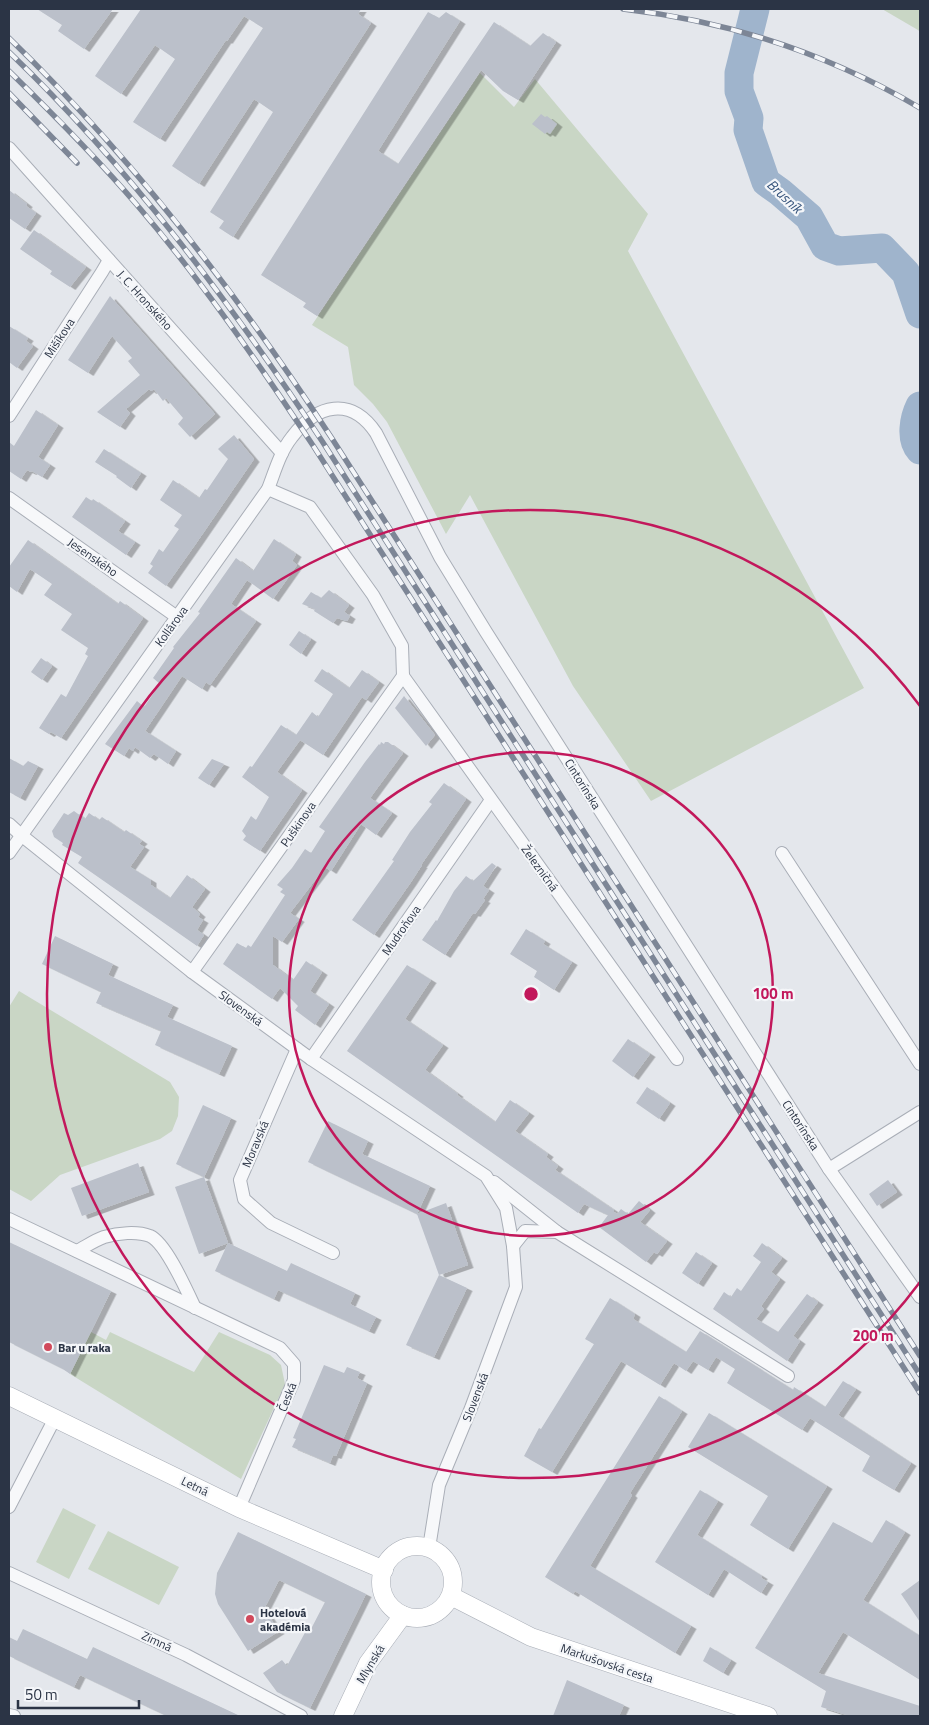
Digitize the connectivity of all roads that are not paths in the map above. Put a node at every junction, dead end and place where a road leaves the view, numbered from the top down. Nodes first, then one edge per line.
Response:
1 (9, 148) edge
2 (109, 260) junction
3 (336, 408) joint
4 (9, 416) edge
5 (282, 453) junction
6 (268, 489) junction
7 (9, 498) edge
8 (177, 617) junction
9 (403, 676) junction
10 (491, 800) junction
11 (9, 824) edge
12 (21, 835) junction
13 (9, 853) edge
14 (782, 853) dead end
15 (192, 972) junction
16 (297, 1049) junction
17 (312, 1059) junction
18 (677, 1059) dead end
19 (920, 1064) edge
20 (920, 1112) edge
21 (829, 1169) junction
22 (486, 1176) junction
23 (9, 1219) edge
24 (557, 1232) junction
25 (513, 1246) junction
26 (76, 1251) junction
27 (333, 1253) dead end
28 (920, 1297) edge
29 (194, 1308) junction
30 (788, 1376) dead end
31 (9, 1396) edge
32 (55, 1418) junction
33 (9, 1507) edge
34 (240, 1508) junction
35 (429, 1548) junction
36 (384, 1570) junction
37 (9, 1573) edge
38 (451, 1596) junction
39 (403, 1615) junction
40 (9, 1715) edge
41 (14, 1716) edge
42 (302, 1716) edge
43 (343, 1716) edge
44 (768, 1716) edge

1 - 2 street, J. C. Hronského
2 - 4 street, Mišíkova
2 - 5 street, J. C. Hronského
3 - 5 street, Kollárova
3 - 21 street, Cintorínska
5 - 6 street, Kollárova
6 - 8 street, Kollárova
6 - 9 street
7 - 8 street, Jesenského
8 - 12 street, Kollárova
9 - 10 street, Železničná
9 - 15 street, Puškinova
10 - 17 street, Mudroňova
10 - 18 street, Železničná
11 - 12 street, Slovenská
12 - 13 street, Kollárova
12 - 15 street, Slovenská
14 - 19 street
15 - 16 street, Slovenská
16 - 17 street, Slovenská
16 - 27 street, Moravská
17 - 22 street, Slovenská
20 - 21 street
21 - 28 street, Cintorínska
22 - 24 street, Slovenská
22 - 25 street, Slovenská
23 - 26 street, Česká
24 - 25 street
24 - 30 street, Slovenská
25 - 35 street, Slovenská
26 - 29 street, Česká
26 - 29 street
29 - 34 street, Česká
31 - 32 street, Letná
32 - 33 street
32 - 34 street, Letná
34 - 36 street, Letná
35 - 36 street
35 - 38 street
36 - 39 street
37 - 42 street, Zimná
38 - 39 street
38 - 44 street, Markušovská cesta
39 - 43 street, Mlynská
40 - 41 street

